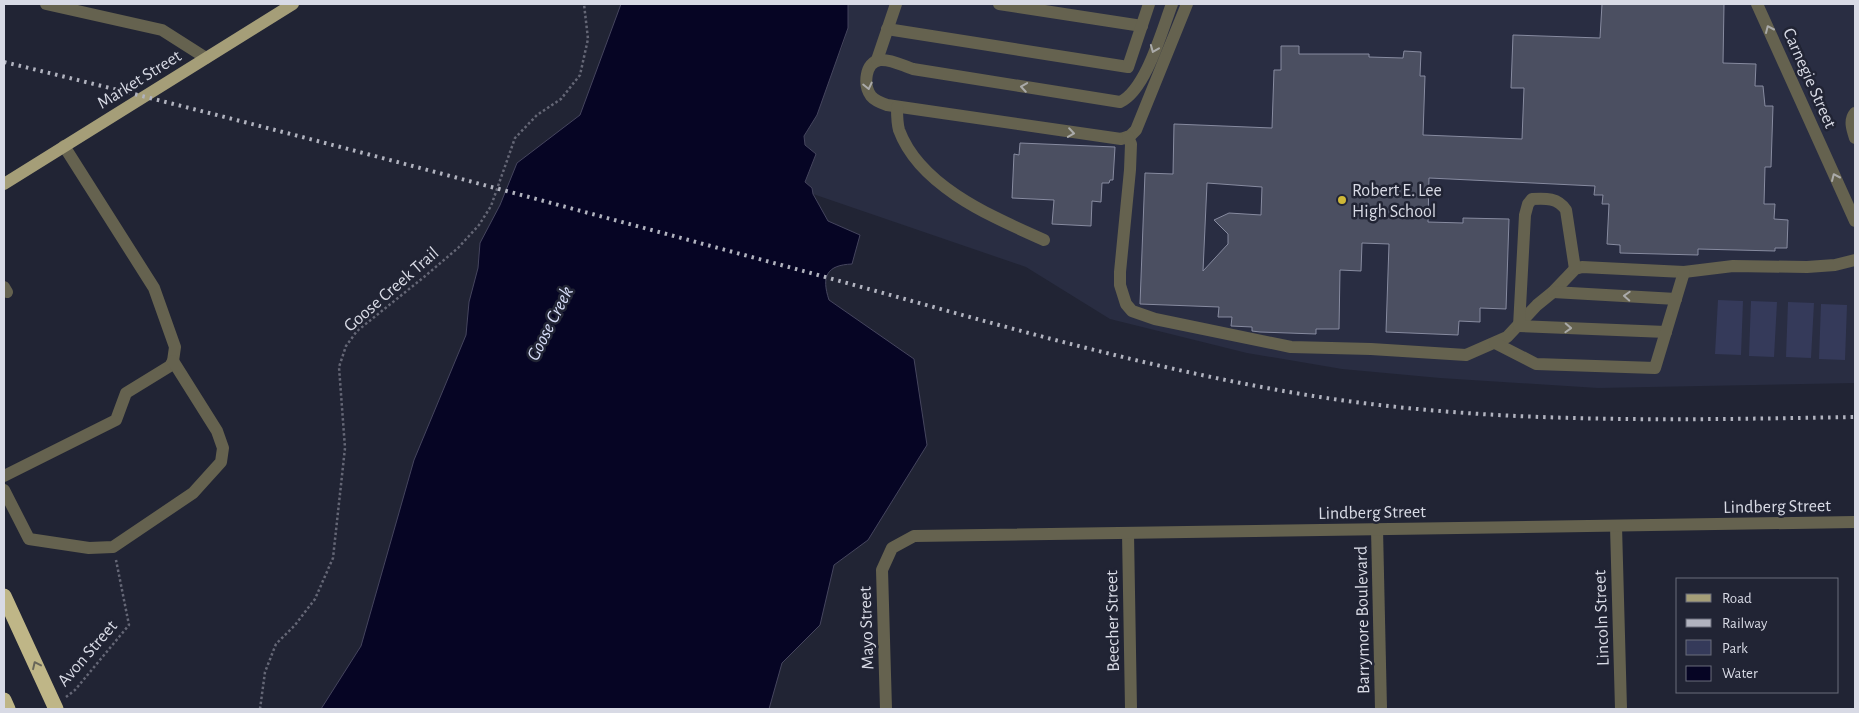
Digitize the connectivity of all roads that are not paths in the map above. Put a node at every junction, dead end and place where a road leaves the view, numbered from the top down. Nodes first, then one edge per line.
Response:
1 (46, 4) edge
2 (293, 4) edge
3 (896, 4) edge
4 (999, 4) edge
5 (1149, 4) edge
6 (1172, 4) edge
7 (1187, 4) edge
8 (1757, 4) edge
9 (1142, 26) junction
10 (887, 29) junction
11 (206, 58) junction
12 (877, 60) junction
13 (1128, 68) junction
14 (1142, 78) junction
15 (897, 107) junction
16 (1855, 113) edge
17 (1128, 137) junction
18 (1855, 138) edge
19 (64, 146) junction
20 (4, 184) edge
21 (1855, 222) edge
22 (1044, 240) dead end
23 (1855, 260) edge
24 (1575, 269) junction
25 (1684, 272) junction
26 (1553, 292) junction
27 (1676, 299) junction
28 (1520, 326) junction
29 (1666, 332) junction
30 (1494, 343) junction
31 (173, 361) junction
32 (4, 476) edge
33 (4, 490) edge
34 (1855, 522) edge
35 (1616, 526) junction
36 (1377, 529) junction
37 (1128, 533) junction
38 (892, 548) joint
39 (4, 596) edge
40 (4, 700) edge
41 (59, 704) edge
42 (8, 709) edge
43 (886, 709) edge
44 (1131, 709) edge
45 (1381, 709) edge
46 (1621, 709) edge

1 - 11 street
2 - 11 main road, Market Street
3 - 10 street
4 - 9 street
5 - 9 street
6 -> 14 street
7 - 17 street
21 -> 8 street, Carnegie Street
9 - 13 street
10 - 12 street
10 - 13 street
11 - 19 main road, Market Street
14 -> 12 street
12 -> 15 street
13 - 14 street
15 -> 17 street
15 - 22 street
16 - 18 street
17 - 30 street
19 - 20 main road, Market Street
19 - 31 street
23 - 25 street
24 - 25 street
24 - 26 street
24 - 28 street
25 - 27 street
27 -> 26 street
26 - 28 street
27 - 29 street
28 -> 29 street
28 - 30 street
29 - 30 street
31 - 32 street
31 - 33 street
34 - 35 street, Lindberg Street
35 - 36 street, Lindberg Street
35 - 46 street, Lincoln Street
36 - 37 street, Lindberg Street
36 - 45 street, Barrymore Boulevard
37 - 38 street, Lindberg Street
37 - 44 street, Beecher Street
38 - 43 street, Mayo Street
41 -> 39 highway, bridge
40 - 42 highway

